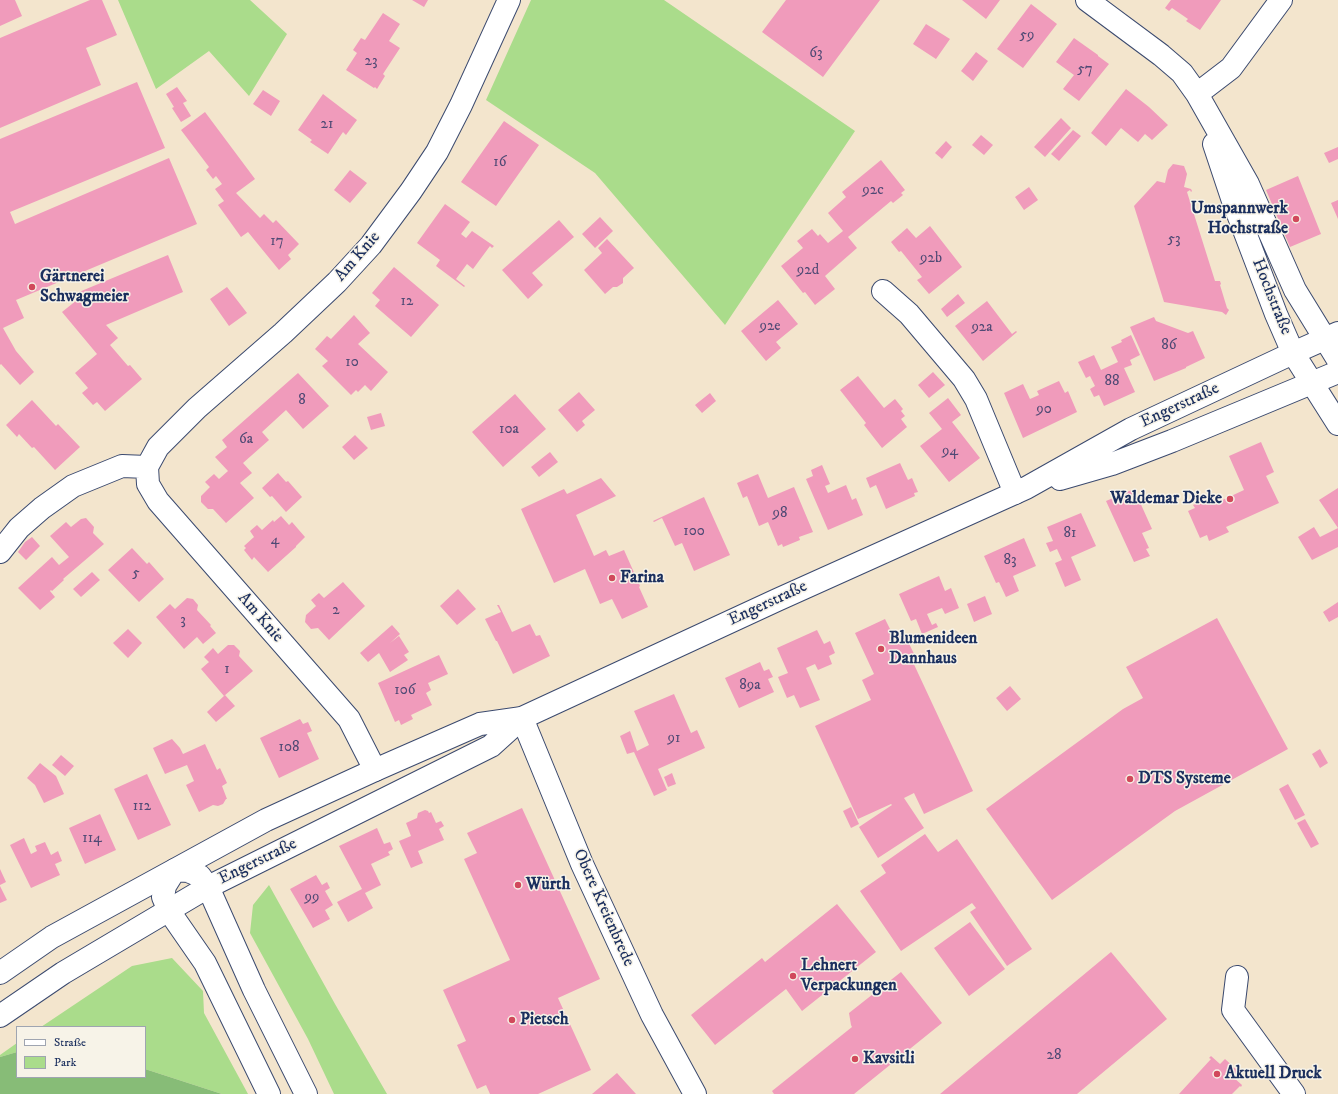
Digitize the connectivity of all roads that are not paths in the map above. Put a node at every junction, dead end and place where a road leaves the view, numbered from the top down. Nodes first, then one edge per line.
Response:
1 (509, 0) edge
2 (1087, 0) edge
3 (1281, 0) edge
4 (1197, 94) junction
5 (883, 291) dead end
6 (1331, 336) edge
7 (1293, 353) junction
8 (1338, 360) edge
9 (1338, 372) edge
10 (1312, 382) junction
11 (1338, 424) edge
12 (147, 467) junction
13 (1021, 490) junction
14 (0, 552) edge
15 (522, 718) junction
16 (375, 770) junction
17 (175, 870) junction
18 (208, 887) junction
19 (169, 910) junction
20 (0, 973) edge
21 (1237, 977) dead end
22 (0, 1016) edge
23 (269, 1094) edge
24 (306, 1094) edge
25 (695, 1094) edge
26 (1294, 1094) edge

1 - 12 main road, Am Knie
2 - 4 main road, Hochstraße
3 - 4 main road
4 - 6 main road, Hochstraße
4 - 7 main road, Hochstraße
5 - 13 main road
6 - 7 main road, Engerstraße
6 - 8 main road, Hochstraße
7 - 10 main road, Hochstraße
7 - 13 main road, Engerstraße
9 - 10 main road, Engerstraße
10 - 11 main road, Hochstraße
10 - 13 main road, Engerstraße
12 - 14 main road
12 - 16 main road, Am Knie
13 - 15 main road, Engerstraße
15 - 16 main road, Engerstraße
15 - 18 main road, Engerstraße
15 - 25 main road, Obere Kreienbrede
16 - 17 main road, Engerstraße
17 - 18 main road
17 - 19 main road
17 - 20 main road, Engerstraße
18 - 19 main road, Engerstraße
18 - 24 main road
19 - 22 main road, Engerstraße
19 - 23 main road
21 - 26 main road

